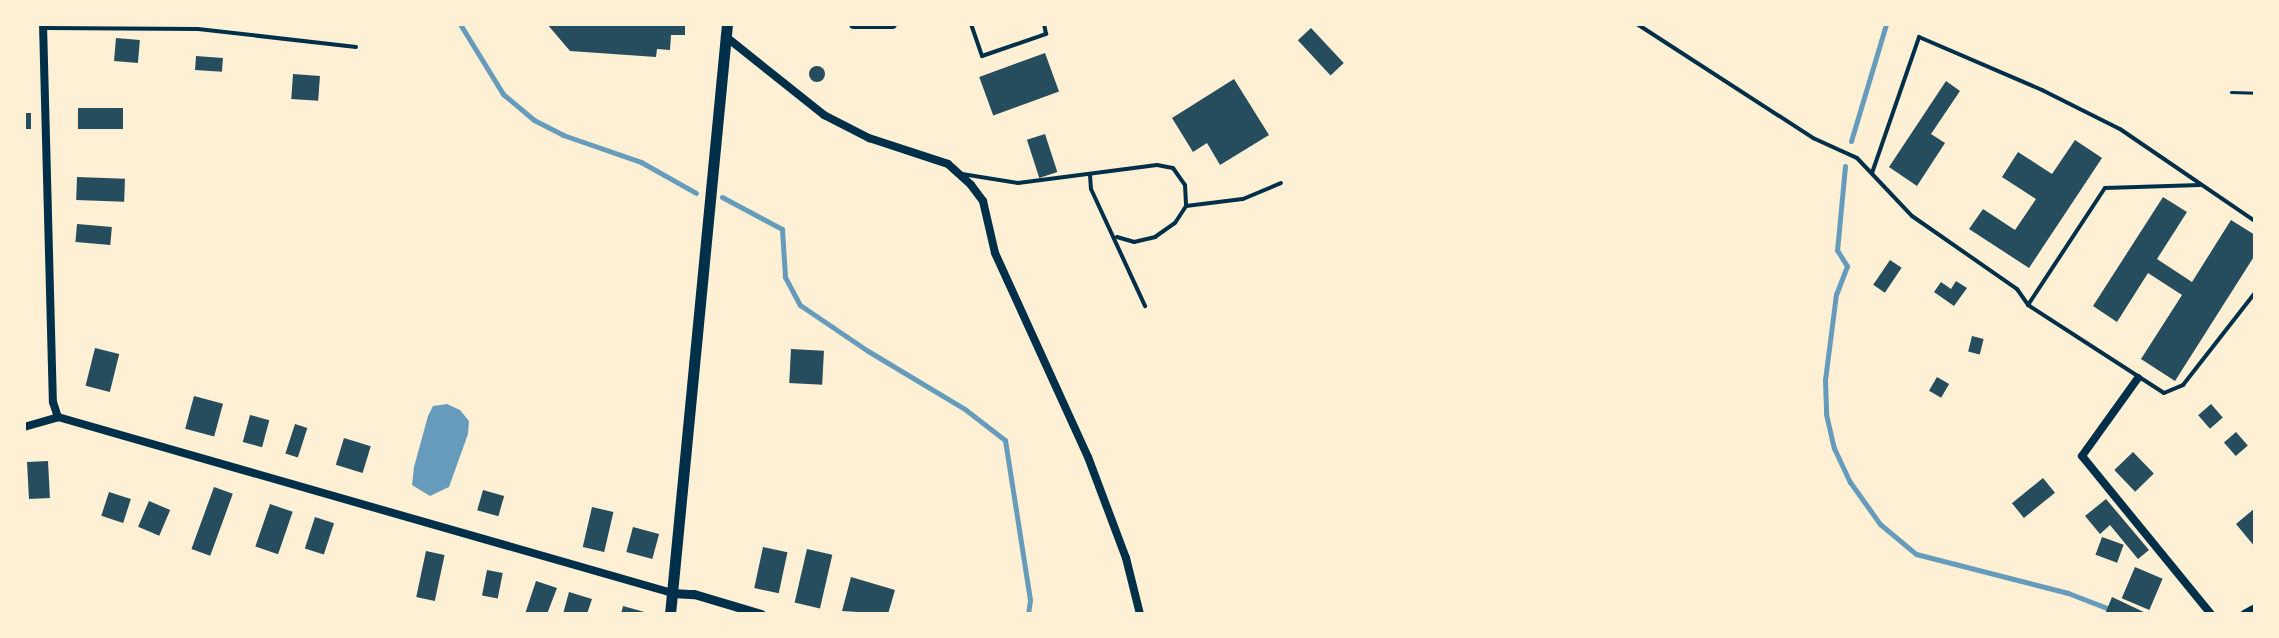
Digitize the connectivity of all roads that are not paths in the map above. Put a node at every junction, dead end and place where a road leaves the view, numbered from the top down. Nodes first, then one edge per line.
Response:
1 (853, 24) edge
2 (892, 24) edge
3 (971, 24) edge
4 (1044, 24) edge
5 (1637, 24) edge
6 (44, 26) edge
7 (726, 30) edge
8 (356, 47) dead end
9 (1872, 173) junction
10 (962, 174) junction
11 (1090, 175) junction
12 (1281, 183) dead end
13 (2203, 185) junction
14 (1186, 206) junction
15 (2255, 221) edge
16 (1117, 237) junction
17 (2255, 293) edge
18 (2028, 305) junction
19 (1145, 306) dead end
20 (2138, 378) junction
21 (58, 417) junction
22 (24, 427) edge
23 (672, 593) junction
24 (2255, 608) edge
25 (670, 614) edge
26 (761, 614) edge
27 (1140, 614) edge
28 (2211, 614) edge
29 (2244, 614) edge

1 - 2 street
3 - 4 lane
5 - 9 lane
6 - 8 lane
6 - 21 street
7 - 10 street
7 - 23 main road
9 - 13 lane
9 - 18 lane
10 - 11 lane
10 - 27 street
11 - 14 lane
11 - 16 lane
12 - 14 lane
13 - 15 lane
13 - 18 lane
14 - 16 lane
16 - 19 lane
17 - 20 lane
18 - 20 lane
20 - 28 street
21 - 22 street
21 - 23 street
23 - 25 main road
23 - 26 street
24 - 29 street

